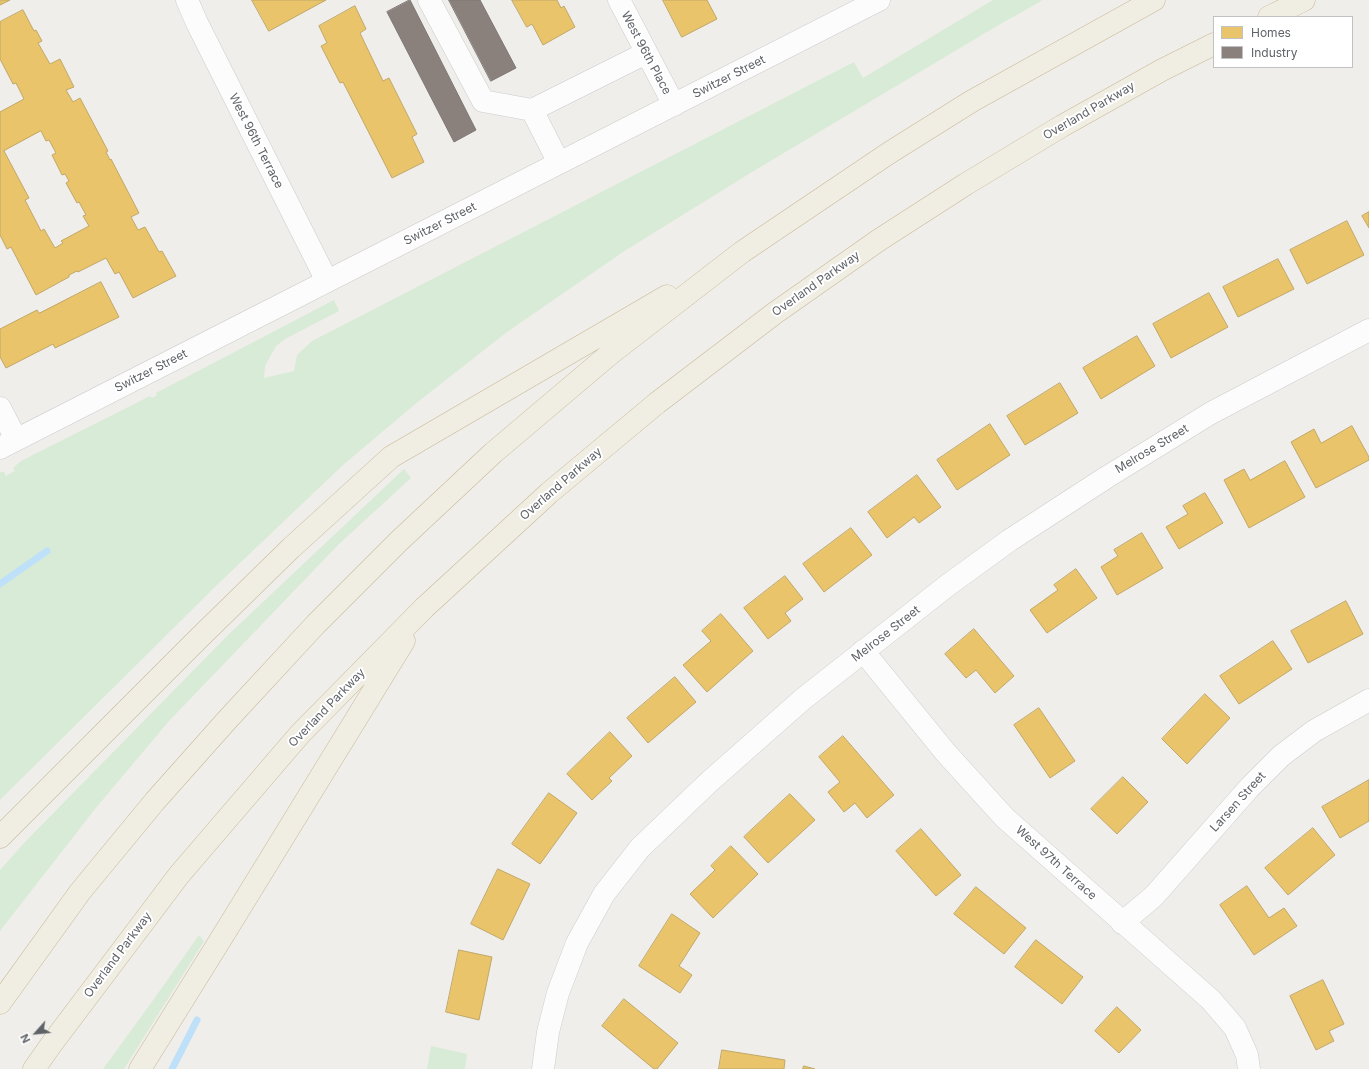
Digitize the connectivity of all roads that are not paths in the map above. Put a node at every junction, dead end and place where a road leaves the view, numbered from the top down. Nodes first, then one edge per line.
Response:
1 (187, 0) edge
2 (429, 0) edge
3 (619, 0) edge
4 (879, 0) edge
5 (1154, 0) edge
6 (1304, 0) edge
7 (1271, 16) edge
8 (1213, 44) edge
9 (646, 53) junction
10 (674, 105) junction
11 (532, 110) junction
12 (559, 163) junction
13 (742, 252) junction
14 (327, 281) junction
15 (1369, 330) edge
16 (0, 408) edge
17 (8, 443) edge
18 (424, 608) junction
19 (863, 651) junction
20 (1369, 700) edge
21 (0, 837) edge
22 (1122, 923) junction
23 (0, 1003) edge
24 (34, 1069) edge
25 (140, 1069) edge
26 (543, 1069) edge
27 (1249, 1069) edge

1 - 14 street, West 96th Terrace
2 - 11 street
3 - 9 street, West 96th Place
4 - 10 street, Switzer Street
5 - 13 highway
6 - 7 highway
8 - 18 highway, Overland Parkway
9 - 10 street, West 96th Place
9 - 11 street
10 - 12 street, Switzer Street
11 - 12 street
12 - 14 street, Switzer Street
13 - 21 highway
13 - 23 highway
14 - 17 street, Switzer Street
15 - 19 street, Melrose Street
16 - 17 street
18 - 24 highway, Overland Parkway
18 - 25 highway
19 - 22 street, West 97th Terrace
19 - 26 street, Melrose Street
20 - 22 street, Larsen Street
22 - 27 street, West 97th Terrace

